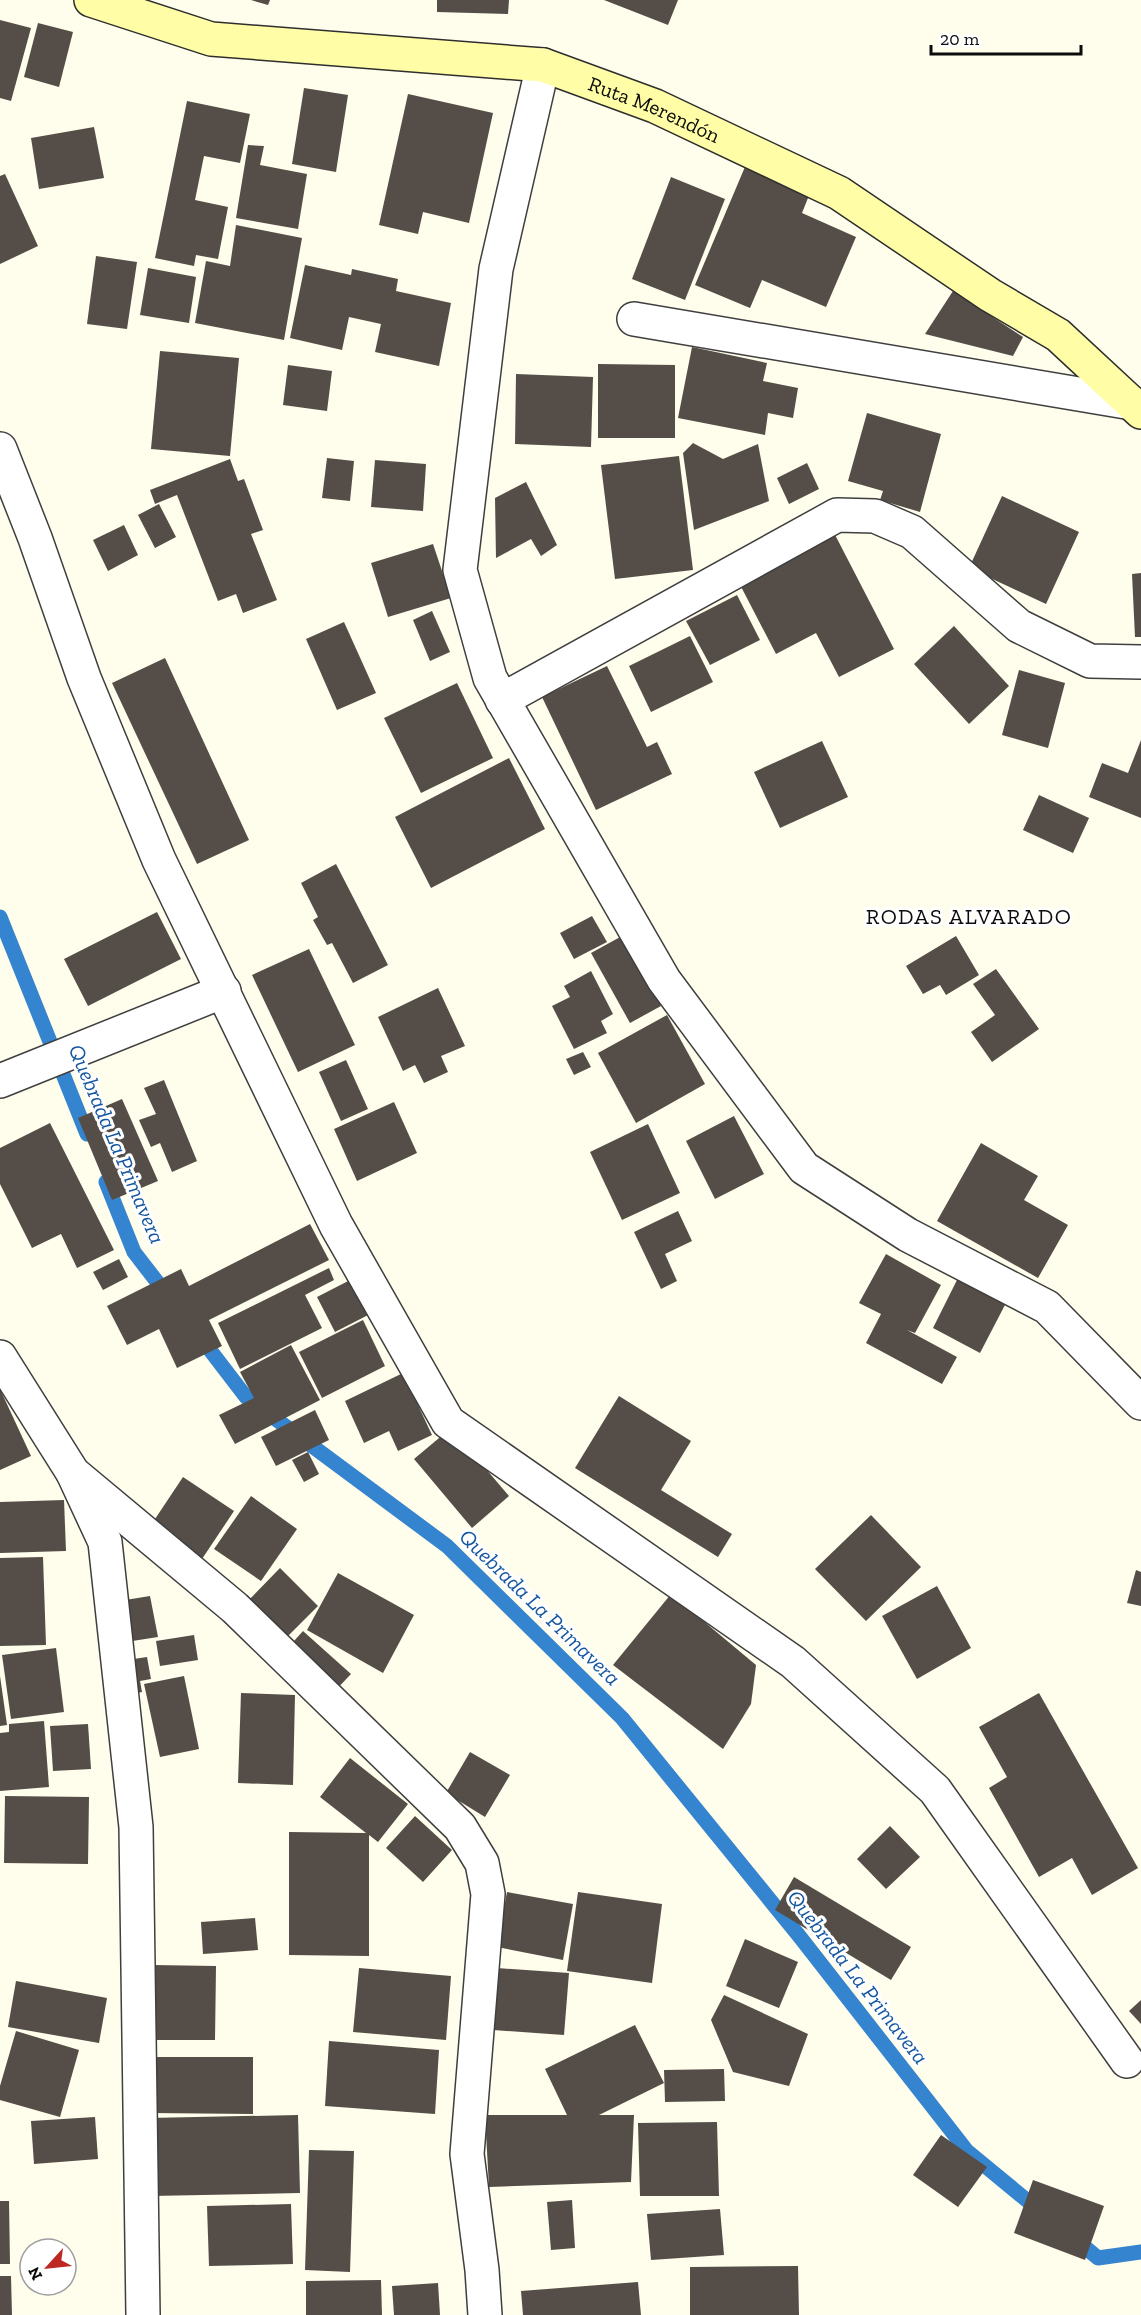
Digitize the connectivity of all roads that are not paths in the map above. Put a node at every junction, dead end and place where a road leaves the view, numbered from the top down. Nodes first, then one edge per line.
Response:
1 (91, 0) edge
2 (543, 65) junction
3 (634, 319) dead end
4 (1136, 407) edge
5 (0, 448) edge
6 (1141, 662) edge
7 (502, 700) junction
8 (224, 991) junction
9 (0, 1081) edge
10 (0, 1357) edge
11 (1141, 1403) edge
12 (73, 1473) junction
13 (1127, 2061) dead end
14 (143, 2315) edge
15 (485, 2315) edge

1 - 2 street, Ruta Merendón
2 - 4 street, Ruta Merendón
2 - 7 street
3 - 4 street
5 - 8 street
6 - 7 street
7 - 11 street
8 - 9 street
8 - 13 street
10 - 12 street
12 - 14 street
12 - 15 street

